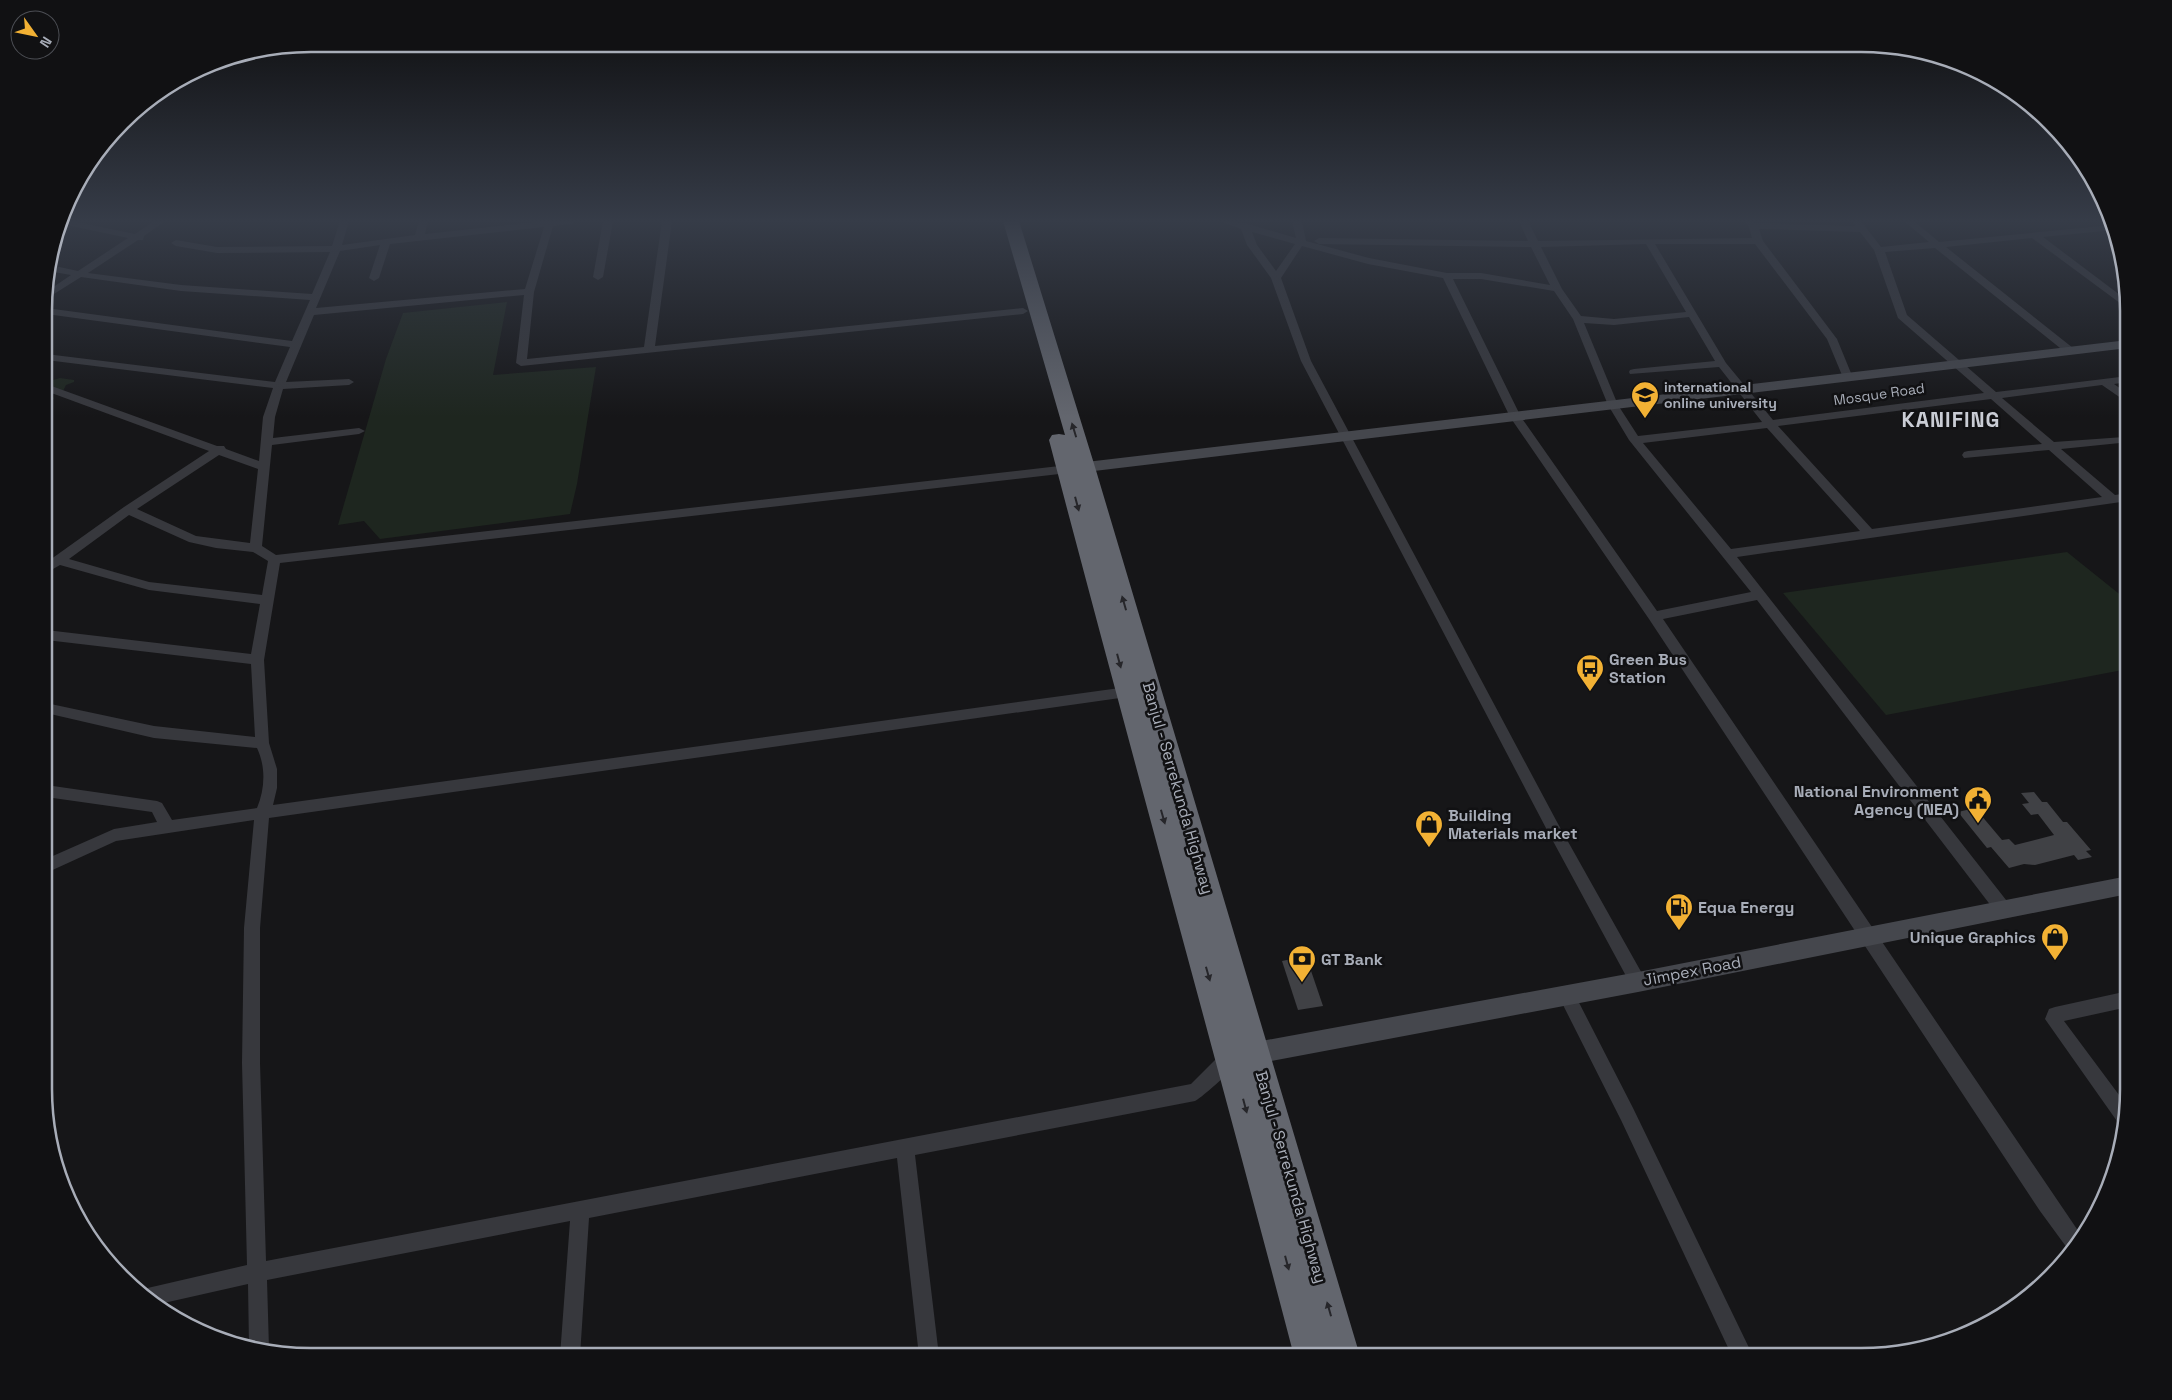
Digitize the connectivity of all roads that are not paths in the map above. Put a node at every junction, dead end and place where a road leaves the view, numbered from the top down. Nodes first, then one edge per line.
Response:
1 (180, 286) edge
2 (320, 286) edge
3 (531, 286) edge
4 (658, 286) edge
5 (1016, 286) edge
6 (1028, 286) edge
7 (1279, 286) edge
8 (1452, 286) edge
9 (1541, 286) edge
10 (1676, 286) edge
11 (1792, 286) edge
12 (1892, 286) edge
13 (1989, 286) edge
14 (2102, 286) edge
15 (1557, 289) joint
16 (529, 292) junction
17 (315, 297) junction
18 (2119, 299) edge
19 (1023, 310) junction
20 (52, 312) edge
21 (310, 312) junction
22 (1692, 314) junction
23 (1578, 319) junction
24 (296, 345) junction
25 (2120, 345) edge
26 (2068, 350) junction
27 (649, 351) junction
28 (52, 359) edge
29 (1958, 363) junction
30 (1722, 364) junction
31 (1634, 372) dead end
32 (1848, 378) junction
33 (2120, 380) edge
34 (349, 382) dead end
35 (2105, 382) junction
36 (279, 386) junction
37 (52, 389) edge
38 (1744, 390) junction
39 (1994, 394) junction
40 (2120, 394) edge
41 (1614, 405) junction
42 (1516, 417) junction
43 (1771, 425) junction
44 (359, 431) dead end
45 (1347, 436) junction
46 (2120, 439) dead end
47 (1635, 440) junction
48 (266, 442) junction
49 (2052, 445) junction
50 (220, 450) junction
51 (1968, 455) dead end
52 (263, 466) junction
53 (1076, 468) junction
54 (2120, 499) edge
55 (2113, 500) junction
56 (128, 510) junction
57 (1870, 535) junction
58 (256, 548) junction
59 (1728, 554) junction
60 (274, 559) junction
61 (58, 560) junction
62 (52, 564) edge
63 (1760, 595) junction
64 (266, 600) junction
65 (1654, 616) junction
66 (52, 637) edge
67 (257, 660) junction
68 (1127, 692) junction
69 (52, 709) edge
70 (262, 743) junction
71 (52, 792) edge
72 (262, 813) junction
73 (168, 828) junction
74 (52, 863) edge
75 (2120, 887) edge
76 (2004, 910) junction
77 (1867, 936) junction
78 (1638, 982) junction
79 (1566, 994) junction
80 (2120, 1001) edge
81 (1243, 1056) junction
82 (2119, 1109) edge
83 (905, 1148) junction
84 (580, 1212) junction
85 (2071, 1238) edge
86 (258, 1272) junction
87 (155, 1295) edge
88 (260, 1343) edge
89 (571, 1348) edge
90 (928, 1348) edge
91 (1310, 1348) edge
92 (1339, 1348) edge
93 (1739, 1348) edge

1 - 17 street
2 - 17 street
3 - 16 street
4 - 27 street
5 - 19 highway, Banjul - Serrekunda Highway
53 -> 6 highway, Banjul - Serrekunda Highway
7 - 45 street
8 - 42 street
9 - 15 street
10 - 22 street
11 - 32 street
12 - 29 street
13 - 26 street
14 - 18 street
15 - 23 street
16 - 21 street
16 - 27 street
17 - 21 street
19 - 27 street
19 - 53 highway, Banjul - Serrekunda Highway
20 - 24 street
21 - 24 street
22 - 23 street
22 - 30 street
23 - 41 street
24 - 36 street
25 - 26 street
26 - 29 street
28 - 36 street
29 - 32 street
29 - 39 street
30 - 31 street
30 - 38 street
32 - 38 street
33 - 35 street, Mosque Road
34 - 36 street
35 - 39 street, Mosque Road
35 - 40 street
36 - 48 street
37 - 50 street
38 - 41 street
38 - 43 street
39 - 43 street, Mosque Road
39 - 49 street
41 - 42 street
41 - 47 street
42 - 45 street
42 - 65 street
43 - 47 street, Mosque Road
43 - 57 street
44 - 48 street
45 - 53 street
45 - 78 street
46 - 49 street
47 - 59 street
48 - 52 street
49 - 51 street
49 - 55 street
50 - 52 street
50 - 56 street
52 - 58 street
53 - 60 street
53 -> 68 highway, Banjul - Serrekunda Highway
81 -> 53 highway, Banjul - Serrekunda Highway
54 - 55 street
55 - 57 street
56 - 58 street
56 - 61 street
57 - 59 street
58 - 60 street
59 - 63 street
60 - 64 street
61 - 62 street
61 - 64 street
63 - 65 street
63 - 76 street
64 - 67 street
65 - 77 street
66 - 67 street
67 - 70 street
68 - 72 street
68 -> 81 highway, Banjul - Serrekunda Highway
69 - 70 street
70 - 72 street
71 - 73 street
72 - 73 street
72 - 86 street
73 - 74 street
75 - 76 street, Jimpex Road
76 - 77 street, Jimpex Road
77 - 78 street, Jimpex Road
77 - 85 street
78 - 79 street, Jimpex Road
79 - 81 street, Jimpex Road
79 - 93 street
80 - 82 street
81 - 83 street
81 -> 91 highway, Banjul - Serrekunda Highway
92 -> 81 highway, Banjul - Serrekunda Highway
83 - 84 street
83 - 90 street
84 - 86 street
84 - 89 street
86 - 87 street
86 - 88 street

